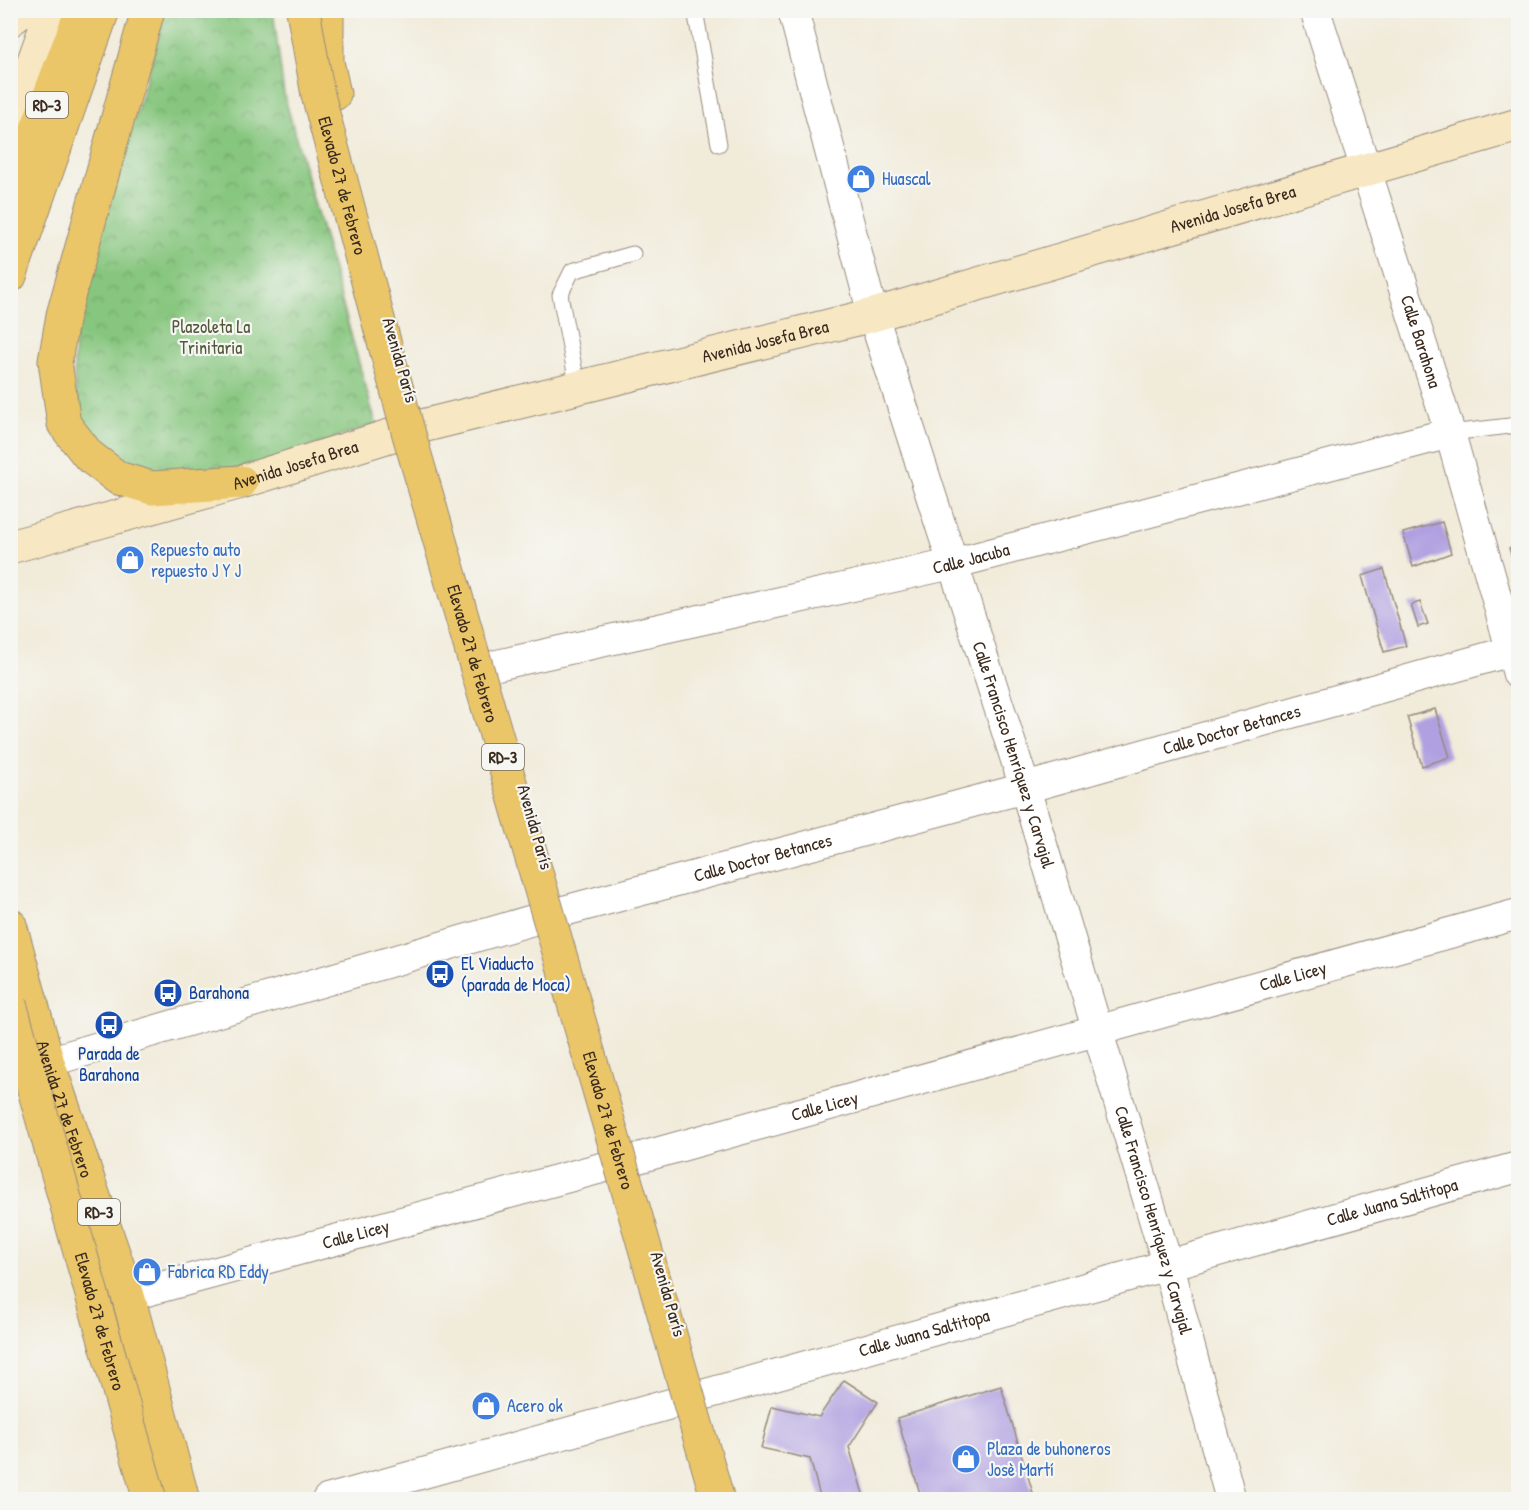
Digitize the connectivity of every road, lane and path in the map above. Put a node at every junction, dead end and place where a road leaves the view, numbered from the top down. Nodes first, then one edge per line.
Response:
1 (23, 10) edge
2 (52, 10) edge
3 (82, 10) edge
4 (103, 10) edge
5 (148, 10) edge
6 (303, 10) edge
7 (327, 10) edge
8 (695, 10) edge
9 (793, 10) edge
10 (1316, 10) edge
11 (10, 20) edge
12 (1518, 125) edge
13 (10, 128) edge
14 (719, 144) dead end
15 (1366, 170) junction
16 (10, 200) edge
17 (633, 255) dead end
18 (10, 276) edge
19 (873, 315) junction
20 (578, 387) junction
21 (1518, 425) edge
22 (418, 427) junction
23 (1450, 433) junction
24 (241, 482) junction
25 (10, 547) edge
26 (952, 564) junction
27 (1516, 658) edge
28 (488, 668) junction
29 (1025, 788) junction
30 (560, 912) junction
31 (1518, 914) edge
32 (10, 925) edge
33 (10, 1004) edge
34 (1096, 1032) junction
35 (48, 1064) junction
36 (10, 1073) edge
37 (631, 1160) junction
38 (1518, 1167) edge
39 (1168, 1266) junction
40 (128, 1296) junction
41 (697, 1398) junction
42 (150, 1500) edge
43 (183, 1500) edge
44 (327, 1500) edge
45 (718, 1500) edge
46 (729, 1500) edge
47 (1231, 1500) edge

1 - 11 main road
2 - 13 main road
3 - 16 main road, RD-3
4 - 18 main road
5 - 24 main road
6 - 45 main road, Elevado 27 de Febrero / RD-3, bridge
7 - 22 main road, Avenida París / RD-3
8 - 14 lane
9 - 19 street, Calle Francisco Henríquez y Carvajal
10 - 15 street, Calle Barahona
12 - 15 main road, Avenida Josefa Brea
15 - 19 main road, Avenida Josefa Brea
15 - 23 street, Calle Barahona
17 - 20 lane
19 - 20 main road, Avenida Josefa Brea
19 - 26 street, Calle Francisco Henríquez y Carvajal
20 - 22 main road, Avenida Josefa Brea
21 - 23 lane
22 - 24 main road, Avenida Josefa Brea
22 - 28 main road, Avenida París / RD-3
23 - 26 street, Calle Jacuba
23 - 27 street, Calle Barahona
24 - 25 main road, Avenida Josefa Brea
26 - 28 street, Calle Jacuba
26 - 29 street, Calle Francisco Henríquez y Carvajal
27 - 29 street, Calle Doctor Betances
28 - 30 main road, Avenida París / RD-3
29 - 30 street, Calle Doctor Betances
29 - 34 street, Calle Francisco Henríquez y Carvajal
30 - 35 street, Calle Doctor Betances
30 - 37 main road, Avenida París / RD-3
31 - 34 street, Calle Licey
32 - 35 main road, Avenida 27 de Febrero / RD-3
33 - 42 main road, Elevado 27 de Febrero / RD-3, bridge
34 - 37 street, Calle Licey
34 - 39 street, Calle Francisco Henríquez y Carvajal
35 - 36 street, Calle Doctor Betances
35 - 40 main road, Avenida 27 de Febrero / RD-3
37 - 40 street, Calle Licey
37 - 41 main road, Avenida París / RD-3
38 - 39 street, Calle Juana Saltitopa
39 - 41 street, Calle Juana Saltitopa
39 - 47 street, Calle Francisco Henríquez y Carvajal
40 - 43 main road, Avenida 27 de Febrero / RD-3
41 - 44 street, Calle Juana Saltitopa
41 - 46 main road, Avenida París / RD-3

